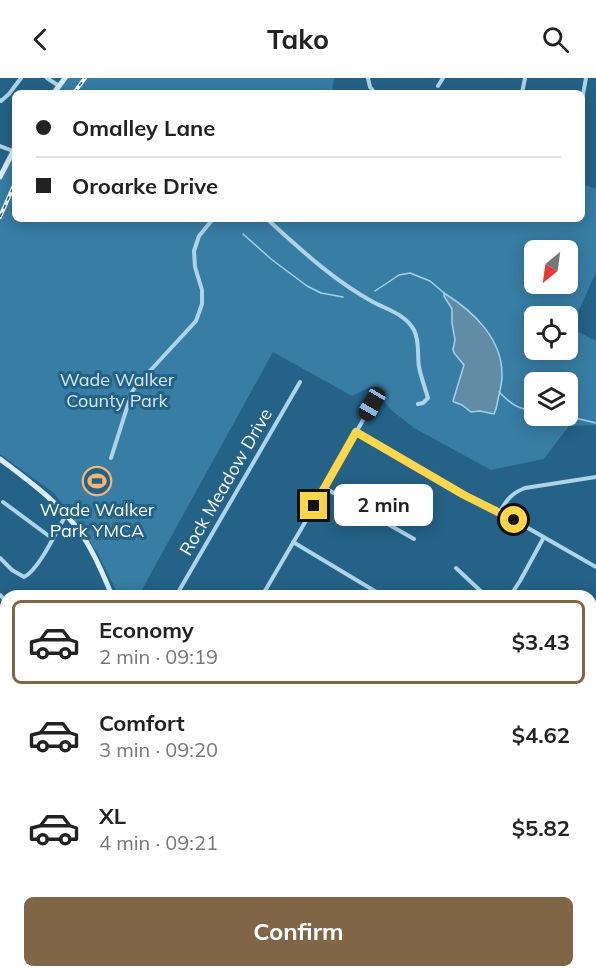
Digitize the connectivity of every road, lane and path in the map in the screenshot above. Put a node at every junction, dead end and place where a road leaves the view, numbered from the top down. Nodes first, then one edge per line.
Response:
1 (21, 78) edge
2 (47, 78) edge
3 (65, 78) edge
4 (443, 78) edge
5 (59, 86) junction
6 (438, 86) dead end
7 (56, 90) edge
8 (0, 100) edge
9 (12, 154) edge
10 (0, 177) edge
11 (211, 222) edge
12 (270, 222) edge
13 (300, 382) dead end
14 (372, 404) dead end
15 (417, 404) dead end
16 (356, 432) junction
17 (111, 458) dead end
18 (0, 459) edge
19 (596, 477) edge
20 (325, 488) junction
21 (3, 502) dead end
22 (500, 512) junction
23 (66, 515) junction
24 (544, 537) junction
25 (53, 539) junction
26 (414, 539) dead end
27 (293, 542) junction
28 (0, 558) edge
29 (596, 567) edge
30 (456, 568) dead end
31 (109, 590) edge
32 (179, 590) edge
33 (265, 590) edge
34 (373, 590) edge
35 (480, 590) edge
36 (514, 590) edge

1 - 8 street
2 - 5 street
3 - 5 main road
4 - 6 street
5 - 7 main road
9 - 10 main road
11 - 17 street
12 - 15 street
13 - 32 street, Rock Meadow Drive
14 - 16 street
16 - 20 street
16 - 22 street
18 - 23 main road
19 - 22 street
20 - 26 street
20 - 27 street
21 - 25 street
22 - 24 street
23 - 25 street
23 - 31 main road
24 - 29 street
24 - 36 street
25 - 28 street
27 - 33 street
27 - 34 street
30 - 35 street

